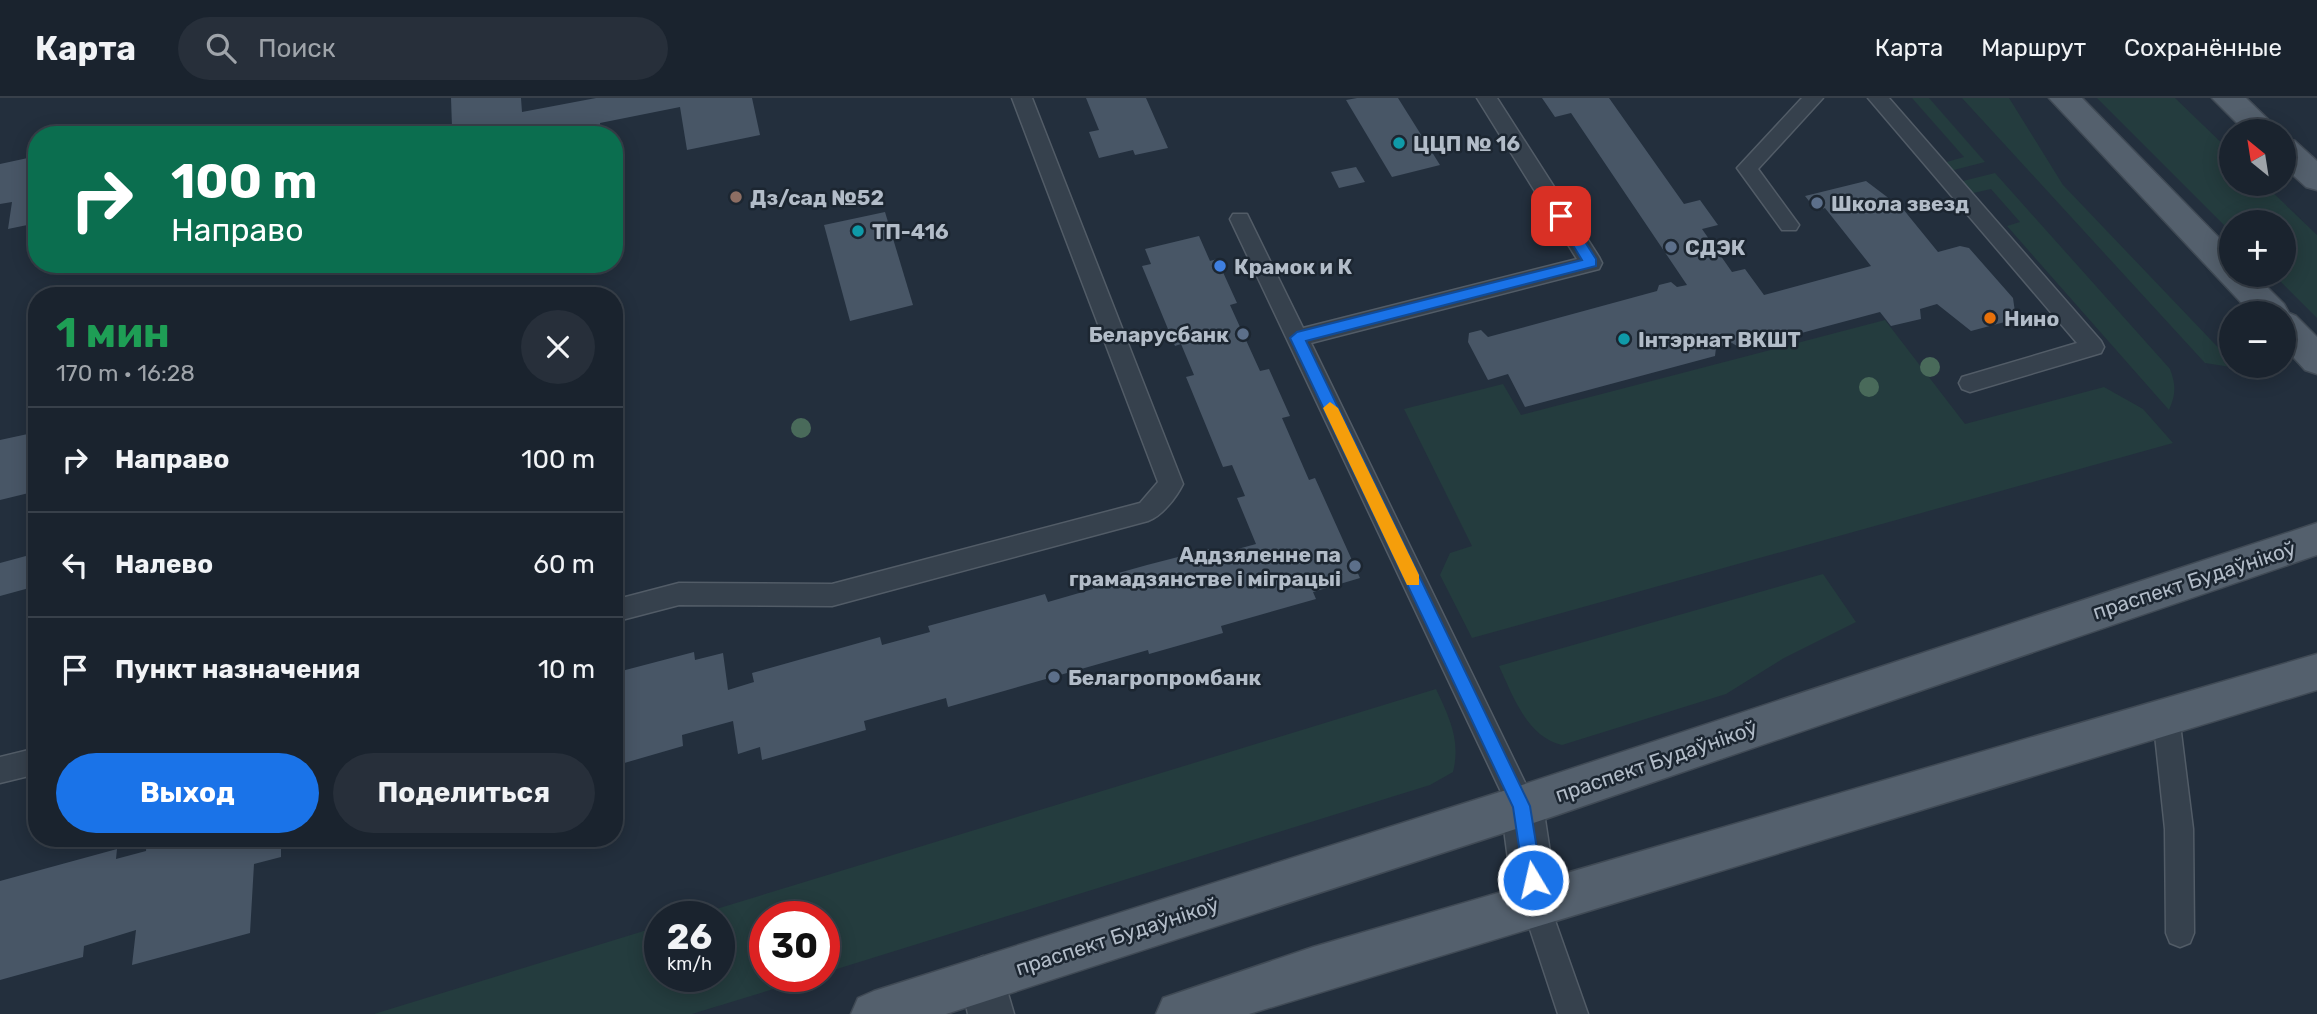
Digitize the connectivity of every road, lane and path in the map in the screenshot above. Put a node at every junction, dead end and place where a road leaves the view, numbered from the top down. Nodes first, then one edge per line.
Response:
1 (1022, 98) edge
2 (1487, 98) edge
3 (1813, 98) edge
4 (1878, 98) edge
5 (2064, 98) edge
6 (2227, 98) edge
7 (2251, 119) edge
8 (2296, 160) edge
9 (2317, 179) edge
10 (1240, 219) dead end
11 (1789, 225) dead end
12 (2219, 259) edge
13 (2247, 287) edge
14 (2260, 301) edge
15 (1297, 338) junction
16 (2296, 338) edge
17 (2317, 360) edge
18 (1970, 383) dead end
19 (2314, 538) edge
20 (623, 609) edge
21 (2317, 671) edge
22 (2166, 716) junction
23 (28, 763) edge
24 (0, 771) edge
25 (1521, 806) junction
26 (1536, 905) junction
27 (2180, 933) dead end
28 (987, 997) edge
29 (874, 1014) edge
30 (1179, 1014) edge
31 (1573, 1014) edge

1 - 20 lane
2 - 15 lane
3 - 11 lane
4 - 18 lane
5 - 12 main road
6 - 7 main road
8 - 9 main road
10 - 15 lane
13 - 14 main road
15 - 25 lane
16 - 17 main road
19 - 25 main road, праспект Будаўнікоў
21 - 22 main road
22 - 26 main road
22 - 27 lane
23 - 24 lane
25 - 26 street
25 - 28 main road, праспект Будаўнікоў
26 - 30 main road
26 - 31 lane
28 - 29 main road, праспект Будаўнікоў

